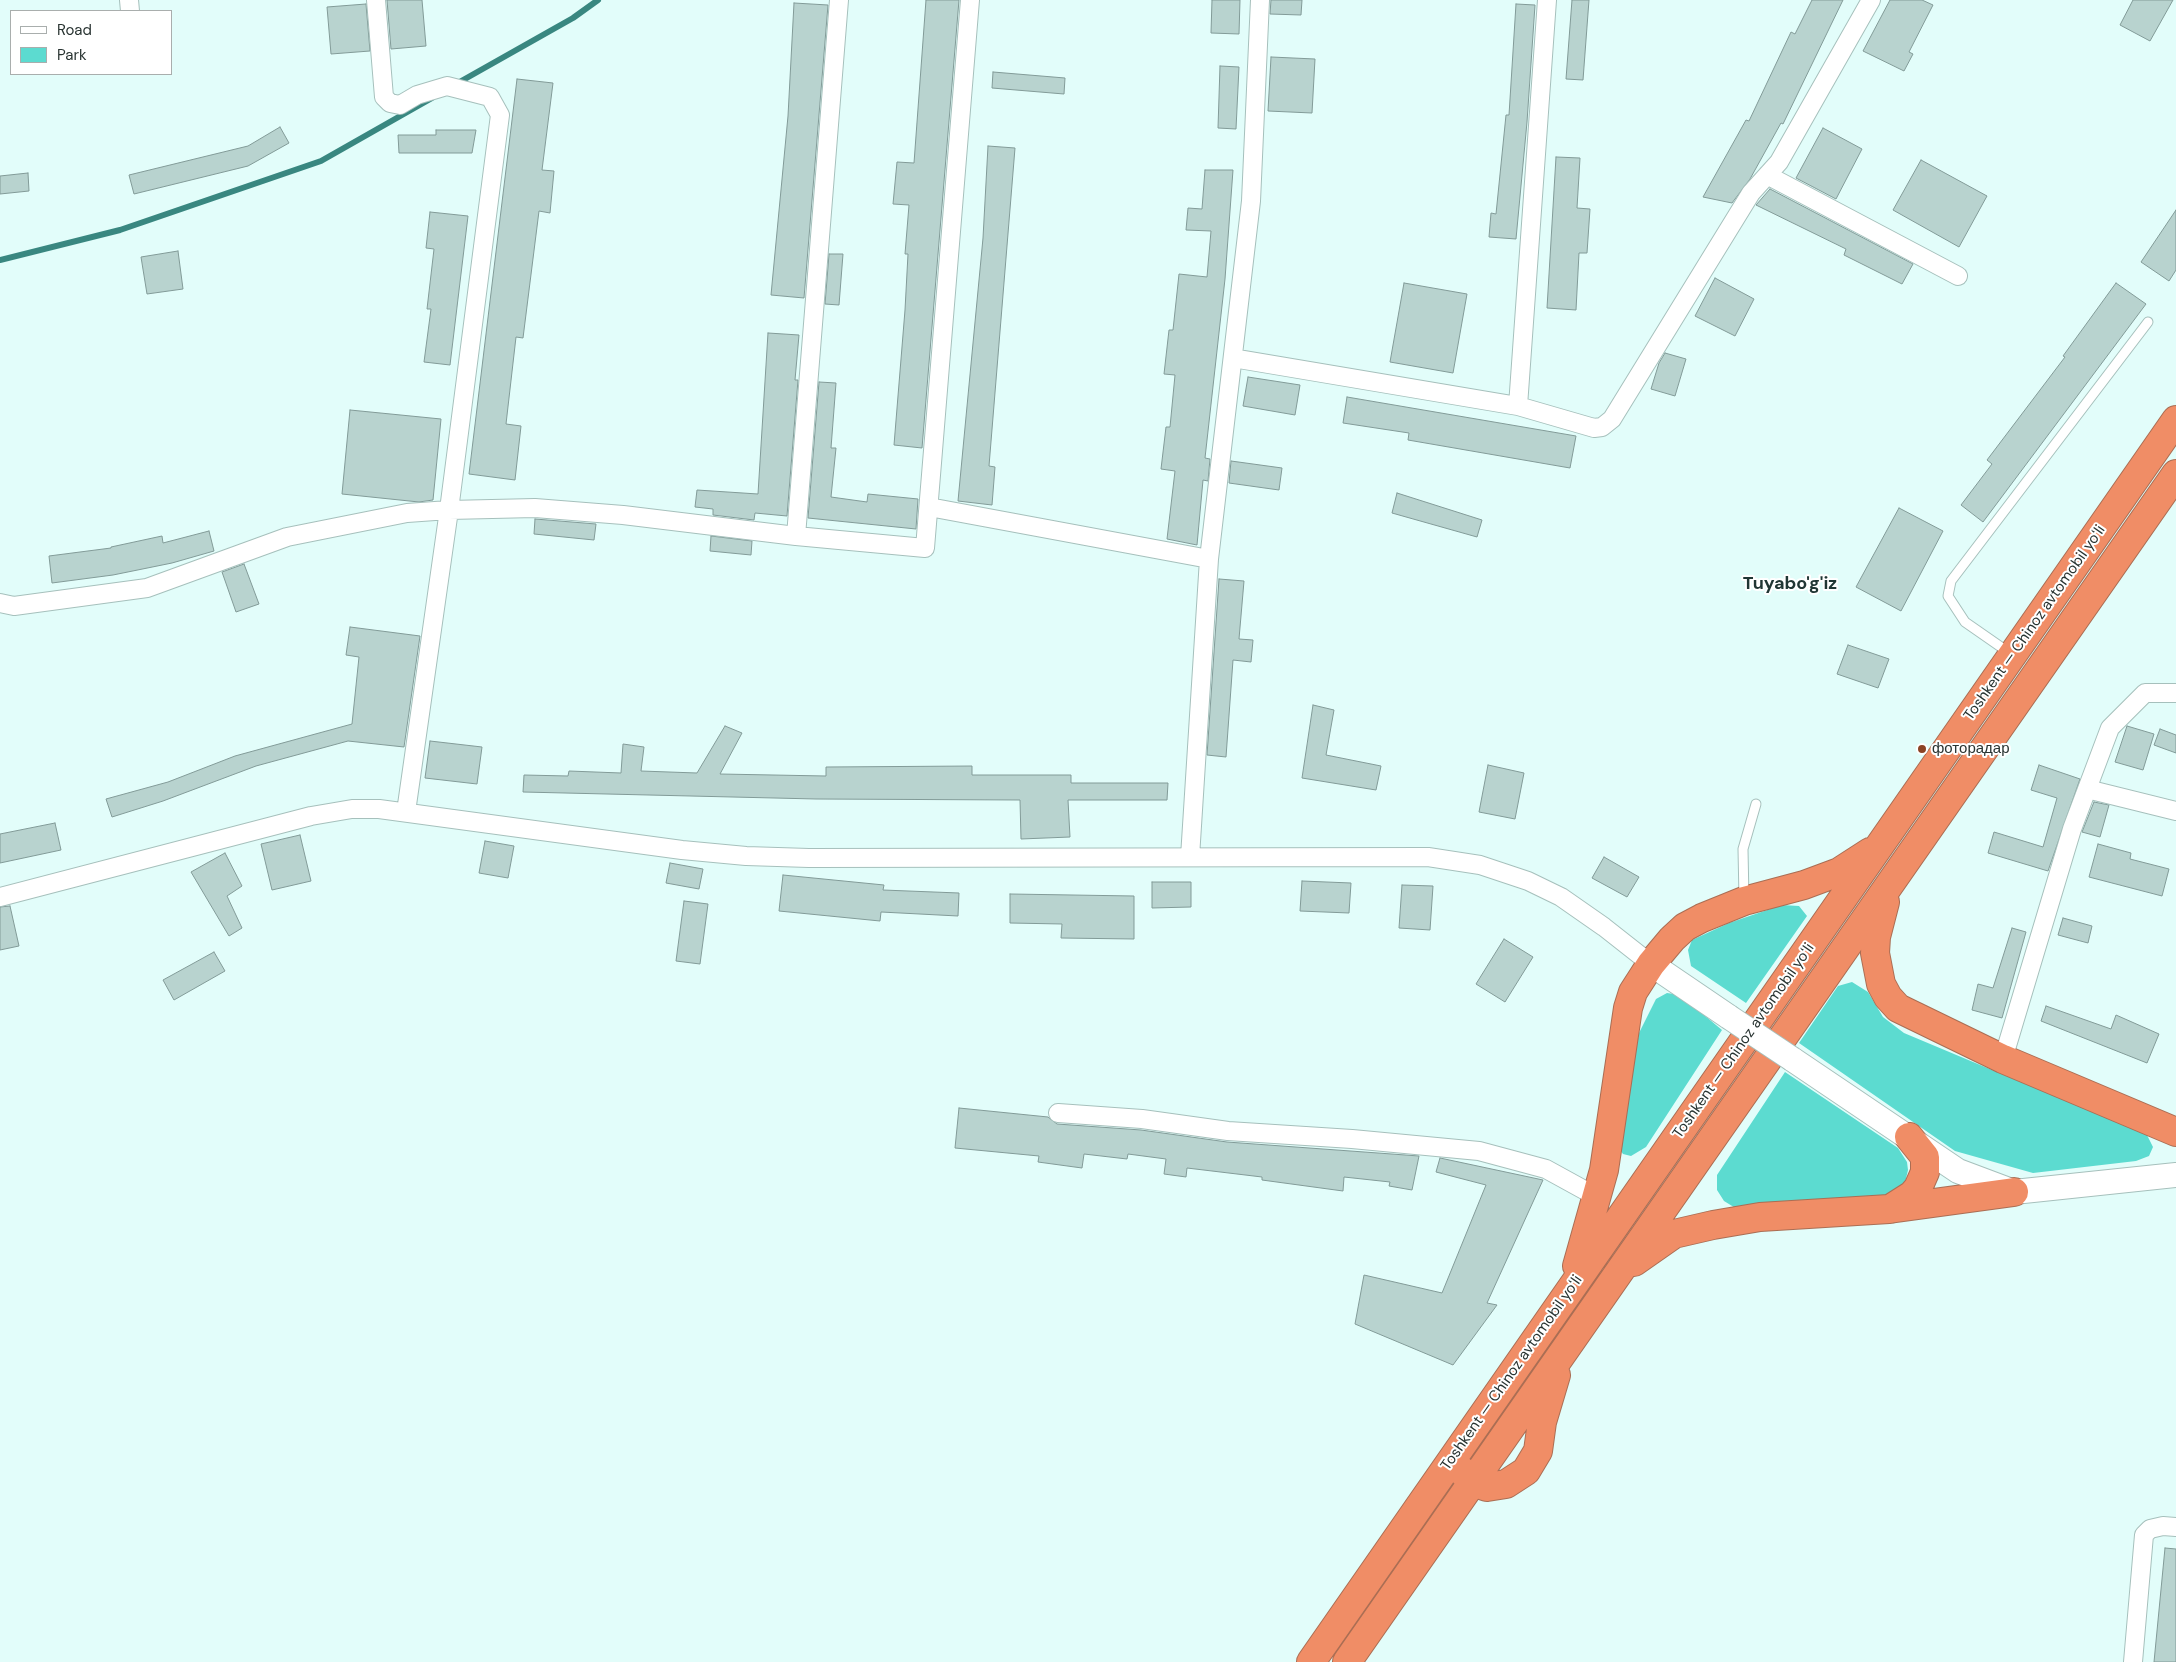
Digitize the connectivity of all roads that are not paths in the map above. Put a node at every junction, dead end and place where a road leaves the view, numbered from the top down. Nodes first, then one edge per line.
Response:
1 (376, 0) edge
2 (839, 0) edge
3 (970, 0) edge
4 (1260, 0) edge
5 (1547, 0) edge
6 (1871, 0) edge
7 (1767, 175) junction
8 (1958, 276) dead end
9 (2148, 322) dead end
10 (1233, 358) junction
11 (1518, 406) junction
12 (2176, 420) edge
13 (2176, 474) edge
14 (929, 507) junction
15 (449, 510) junction
16 (796, 536) junction
17 (1209, 559) junction
18 (0, 603) edge
19 (2012, 655) junction
20 (2176, 693) edge
21 (1984, 697) junction
22 (2007, 716) junction
23 (2087, 789) junction
24 (1756, 804) dead end
25 (2176, 811) edge
26 (406, 812) junction
27 (1880, 846) junction
28 (1190, 857) junction
29 (1892, 882) junction
30 (0, 897) edge
31 (1744, 901) junction
32 (1651, 964) junction
33 (2003, 1059) junction
34 (1058, 1112) dead end
35 (2176, 1132) edge
36 (1908, 1137) junction
37 (2176, 1174) edge
38 (2014, 1192) junction
39 (1597, 1197) junction
40 (1889, 1209) junction
41 (1616, 1275) junction
42 (1566, 1296) junction
43 (1564, 1350) junction
44 (1455, 1455) junction
45 (1472, 1482) junction
46 (2176, 1527) edge
47 (1311, 1662) edge
48 (1346, 1662) edge
49 (2133, 1662) edge

1 - 15 street
2 - 16 street
3 - 14 street
4 - 10 street
5 - 11 street
6 - 7 street
7 - 8 street
7 - 11 street
9 - 19 lane
10 - 11 street
10 - 17 street
12 - 19 highway, Toshkent — Chinoz avtomobil yoʻli
13 - 22 highway, Toshkent — Chinoz avtomobil yoʻli
14 - 16 street
14 - 17 street
15 - 16 street
15 - 18 street
15 - 26 street
17 - 28 street
19 - 21 highway, Toshkent — Chinoz avtomobil yoʻli
20 - 23 street
21 - 22 highway
21 - 27 highway, Toshkent — Chinoz avtomobil yoʻli
22 - 29 highway, Toshkent — Chinoz avtomobil yoʻli
23 - 25 street
23 - 33 street
24 - 31 lane
26 - 28 street
26 - 30 street
27 - 31 highway
27 - 42 highway, Toshkent — Chinoz avtomobil yoʻli
28 - 32 street
29 - 33 highway
29 - 41 highway, Toshkent — Chinoz avtomobil yoʻli
31 - 32 highway
32 - 36 main road, bridge
32 - 39 highway
33 - 35 highway
34 - 39 street
36 - 38 main road
36 - 40 highway
37 - 38 main road
38 - 40 highway
39 - 42 highway
40 - 41 highway
41 - 43 highway, Toshkent — Chinoz avtomobil yoʻli
42 - 44 highway, Toshkent — Chinoz avtomobil yoʻli
43 - 45 highway, Toshkent — Chinoz avtomobil yoʻli
43 - 45 highway
44 - 45 highway
44 - 47 highway, Toshkent — Chinoz avtomobil yoʻli
45 - 48 highway, Toshkent — Chinoz avtomobil yoʻli
46 - 49 street

